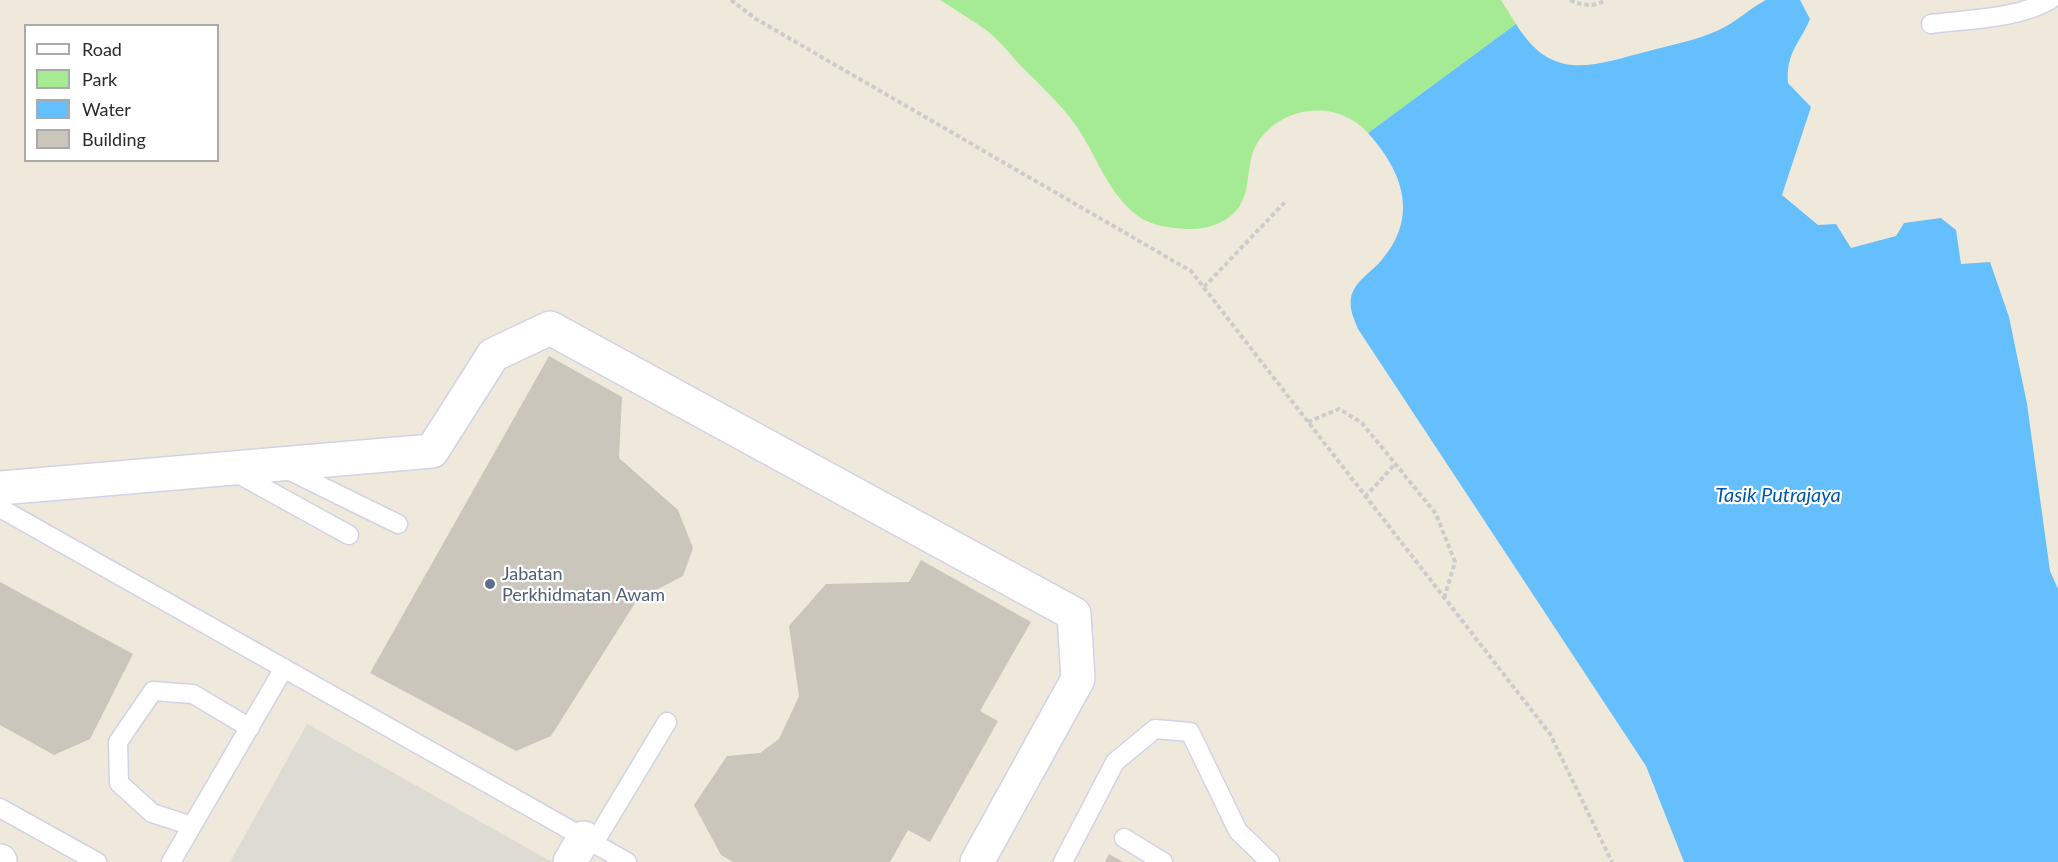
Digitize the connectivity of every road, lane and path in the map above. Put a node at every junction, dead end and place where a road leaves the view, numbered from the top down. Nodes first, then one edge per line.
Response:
1 (731, 0) edge
2 (1570, 0) edge
3 (1606, 0) edge
4 (2050, 0) edge
5 (1931, 24) dead end
6 (1285, 202) dead end
7 (1204, 287) junction
8 (1308, 422) junction
9 (278, 464) junction
10 (1395, 464) junction
11 (228, 468) junction
12 (0, 488) edge
13 (1365, 497) junction
14 (0, 508) edge
15 (398, 524) dead end
16 (349, 535) dead end
17 (1444, 598) junction
18 (284, 668) junction
19 (667, 722) dead end
20 (250, 728) junction
21 (0, 808) edge
22 (192, 826) junction
23 (1124, 837) dead end
24 (583, 848) edge
25 (97, 862) edge
26 (171, 862) edge
27 (627, 862) edge
28 (977, 862) edge
29 (1063, 862) edge
30 (1163, 862) edge
31 (1270, 862) edge
32 (1612, 862) edge

1 - 7 path
2 - 3 path
4 - 5 lane
6 - 7 path
7 - 8 path
8 - 10 path
8 - 13 path
9 - 11 street
9 - 15 lane
9 - 28 street
10 - 13 path
10 - 17 path
11 - 12 street
11 - 16 lane
13 - 17 path
14 - 18 lane
17 - 32 path
18 - 20 lane
18 - 24 lane
19 - 24 lane
20 - 22 lane
20 - 22 lane
21 - 25 lane
22 - 26 lane
23 - 30 lane
24 - 27 lane
29 - 31 lane

